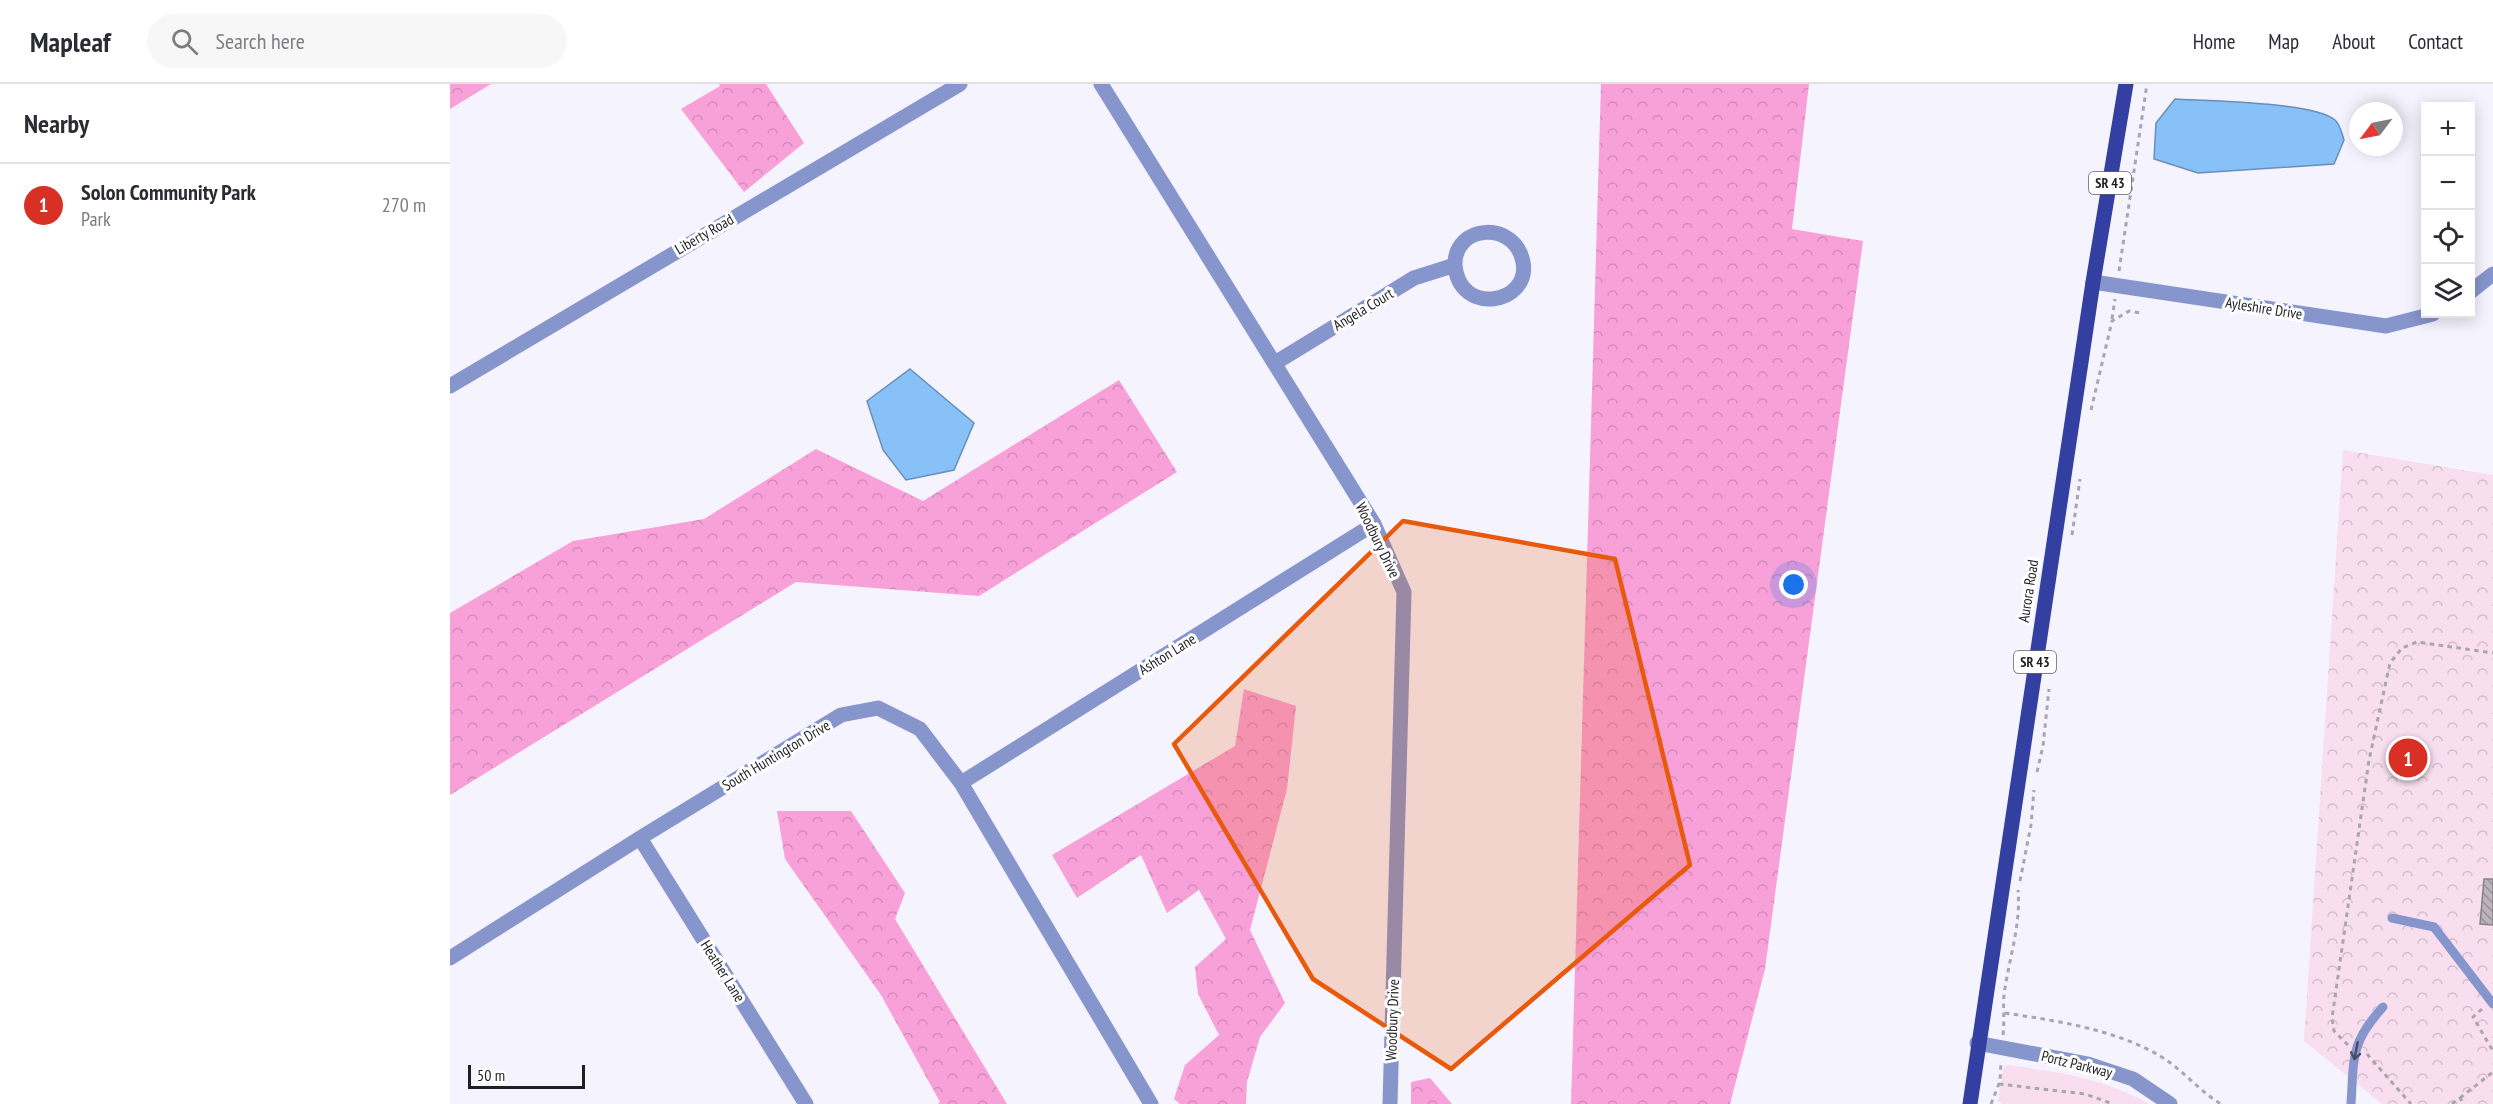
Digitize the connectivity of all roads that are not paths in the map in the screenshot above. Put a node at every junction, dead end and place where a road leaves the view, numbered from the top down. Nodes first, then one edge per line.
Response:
1 (960, 84) edge
2 (1101, 84) edge
3 (2126, 84) edge
4 (1455, 265) junction
5 (2493, 274) edge
6 (2093, 282) junction
7 (2475, 288) edge
8 (2421, 317) edge
9 (1275, 363) junction
10 (450, 386) edge
11 (1374, 524) junction
12 (961, 783) junction
13 (640, 838) junction
14 (2392, 918) dead end
15 (450, 958) edge
16 (2493, 1004) edge
17 (2384, 1007) dead end
18 (1977, 1043) junction
19 (806, 1104) edge
20 (1150, 1104) edge
21 (1390, 1104) edge
22 (1970, 1104) edge
23 (2170, 1104) edge
24 (2351, 1104) edge

1 - 10 street, Liberty Road
2 - 9 street, Woodbury Drive
3 - 6 main road, Aurora Road / SR 43
4 - 4 street
4 - 9 street, Angela Court
5 - 7 street
6 - 8 street, Ayleshire Drive
6 - 18 main road, Aurora Road / SR 43
9 - 11 street, Woodbury Drive
11 - 12 street, Ashton Lane
11 - 21 street, Woodbury Drive
12 - 13 street, South Huntington Drive
12 - 20 street, South Huntington Drive
13 - 15 street, South Huntington Drive
13 - 19 street, Heather Lane
14 - 16 lane
17 -> 24 lane
18 - 22 main road, Aurora Road / SR 43
18 - 23 street, Portz Parkway

